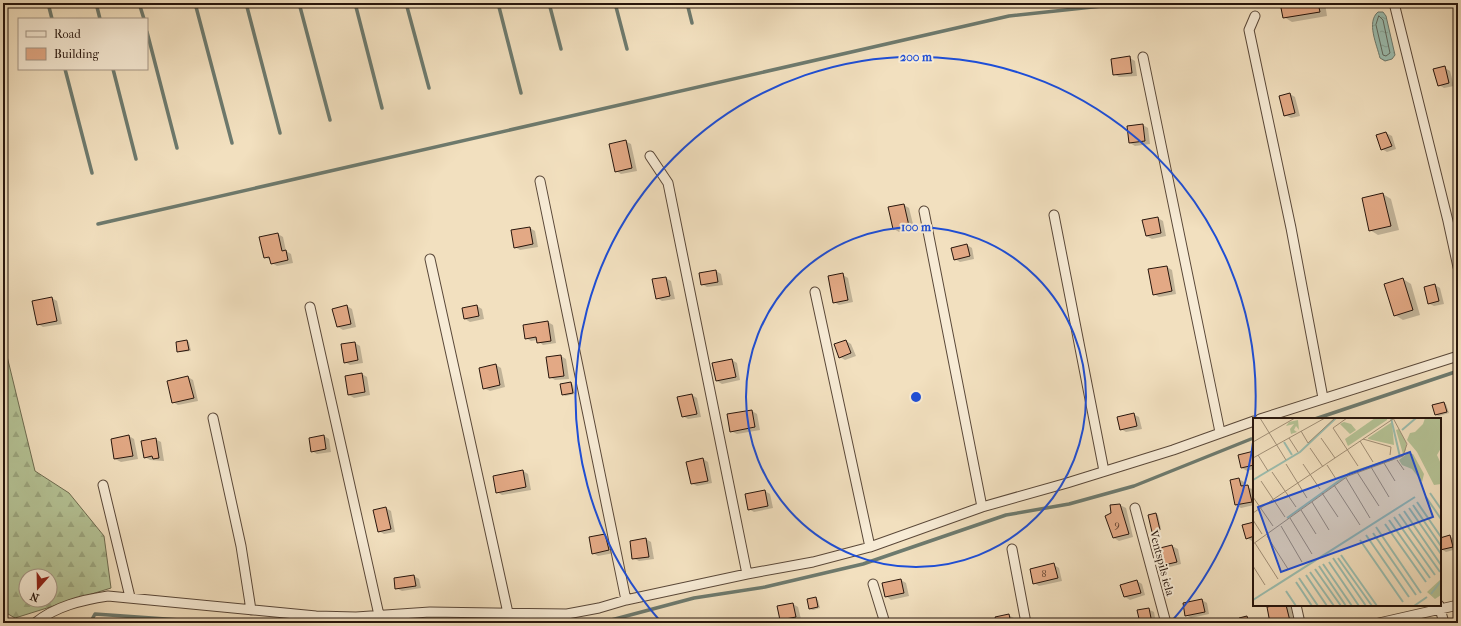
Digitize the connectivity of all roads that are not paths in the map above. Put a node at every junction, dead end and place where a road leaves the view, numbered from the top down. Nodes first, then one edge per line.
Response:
1 (1394, 3) edge
2 (1255, 16) dead end
3 (1143, 57) dead end
4 (650, 156) dead end
5 (540, 181) dead end
6 (924, 212) dead end
7 (1054, 215) dead end
8 (430, 259) dead end
9 (1458, 267) edge
10 (814, 292) dead end
11 (310, 307) dead end
12 (1458, 356) edge
13 (1323, 398) junction
14 (213, 418) dead end
15 (1263, 418) edge
16 (1253, 421) edge
17 (1220, 432) junction
18 (1104, 471) junction
19 (103, 485) dead end
20 (982, 507) junction
21 (1135, 508) dead end
22 (870, 547) junction
23 (1012, 549) dead end
24 (747, 574) junction
25 (873, 584) dead end
26 (130, 597) junction
27 (626, 600) junction
28 (1458, 605) edge
29 (1296, 606) edge
30 (1440, 607) edge
31 (251, 610) junction
32 (508, 613) junction
33 (379, 615) junction
34 (35, 623) edge
35 (885, 623) edge
36 (1026, 623) edge
37 (1166, 623) edge
38 (1300, 623) edge
39 (1379, 623) edge
40 (1444, 623) edge

1 - 9 street
2 - 13 street
3 - 17 street
4 - 24 street
5 - 27 street
6 - 20 street
7 - 18 street
8 - 32 street
10 - 22 street
11 - 33 street
12 - 13 street
13 - 15 street
14 - 31 street
16 - 17 street
17 - 18 street
18 - 20 street
19 - 26 street
20 - 22 street
21 - 37 street, Ventspils iela
22 - 24 street
23 - 36 street
24 - 27 street
25 - 35 street
26 - 31 street
26 - 34 street
27 - 32 street
28 - 30 street
29 - 38 street
30 - 39 street
30 - 40 street
31 - 33 street
32 - 33 street

